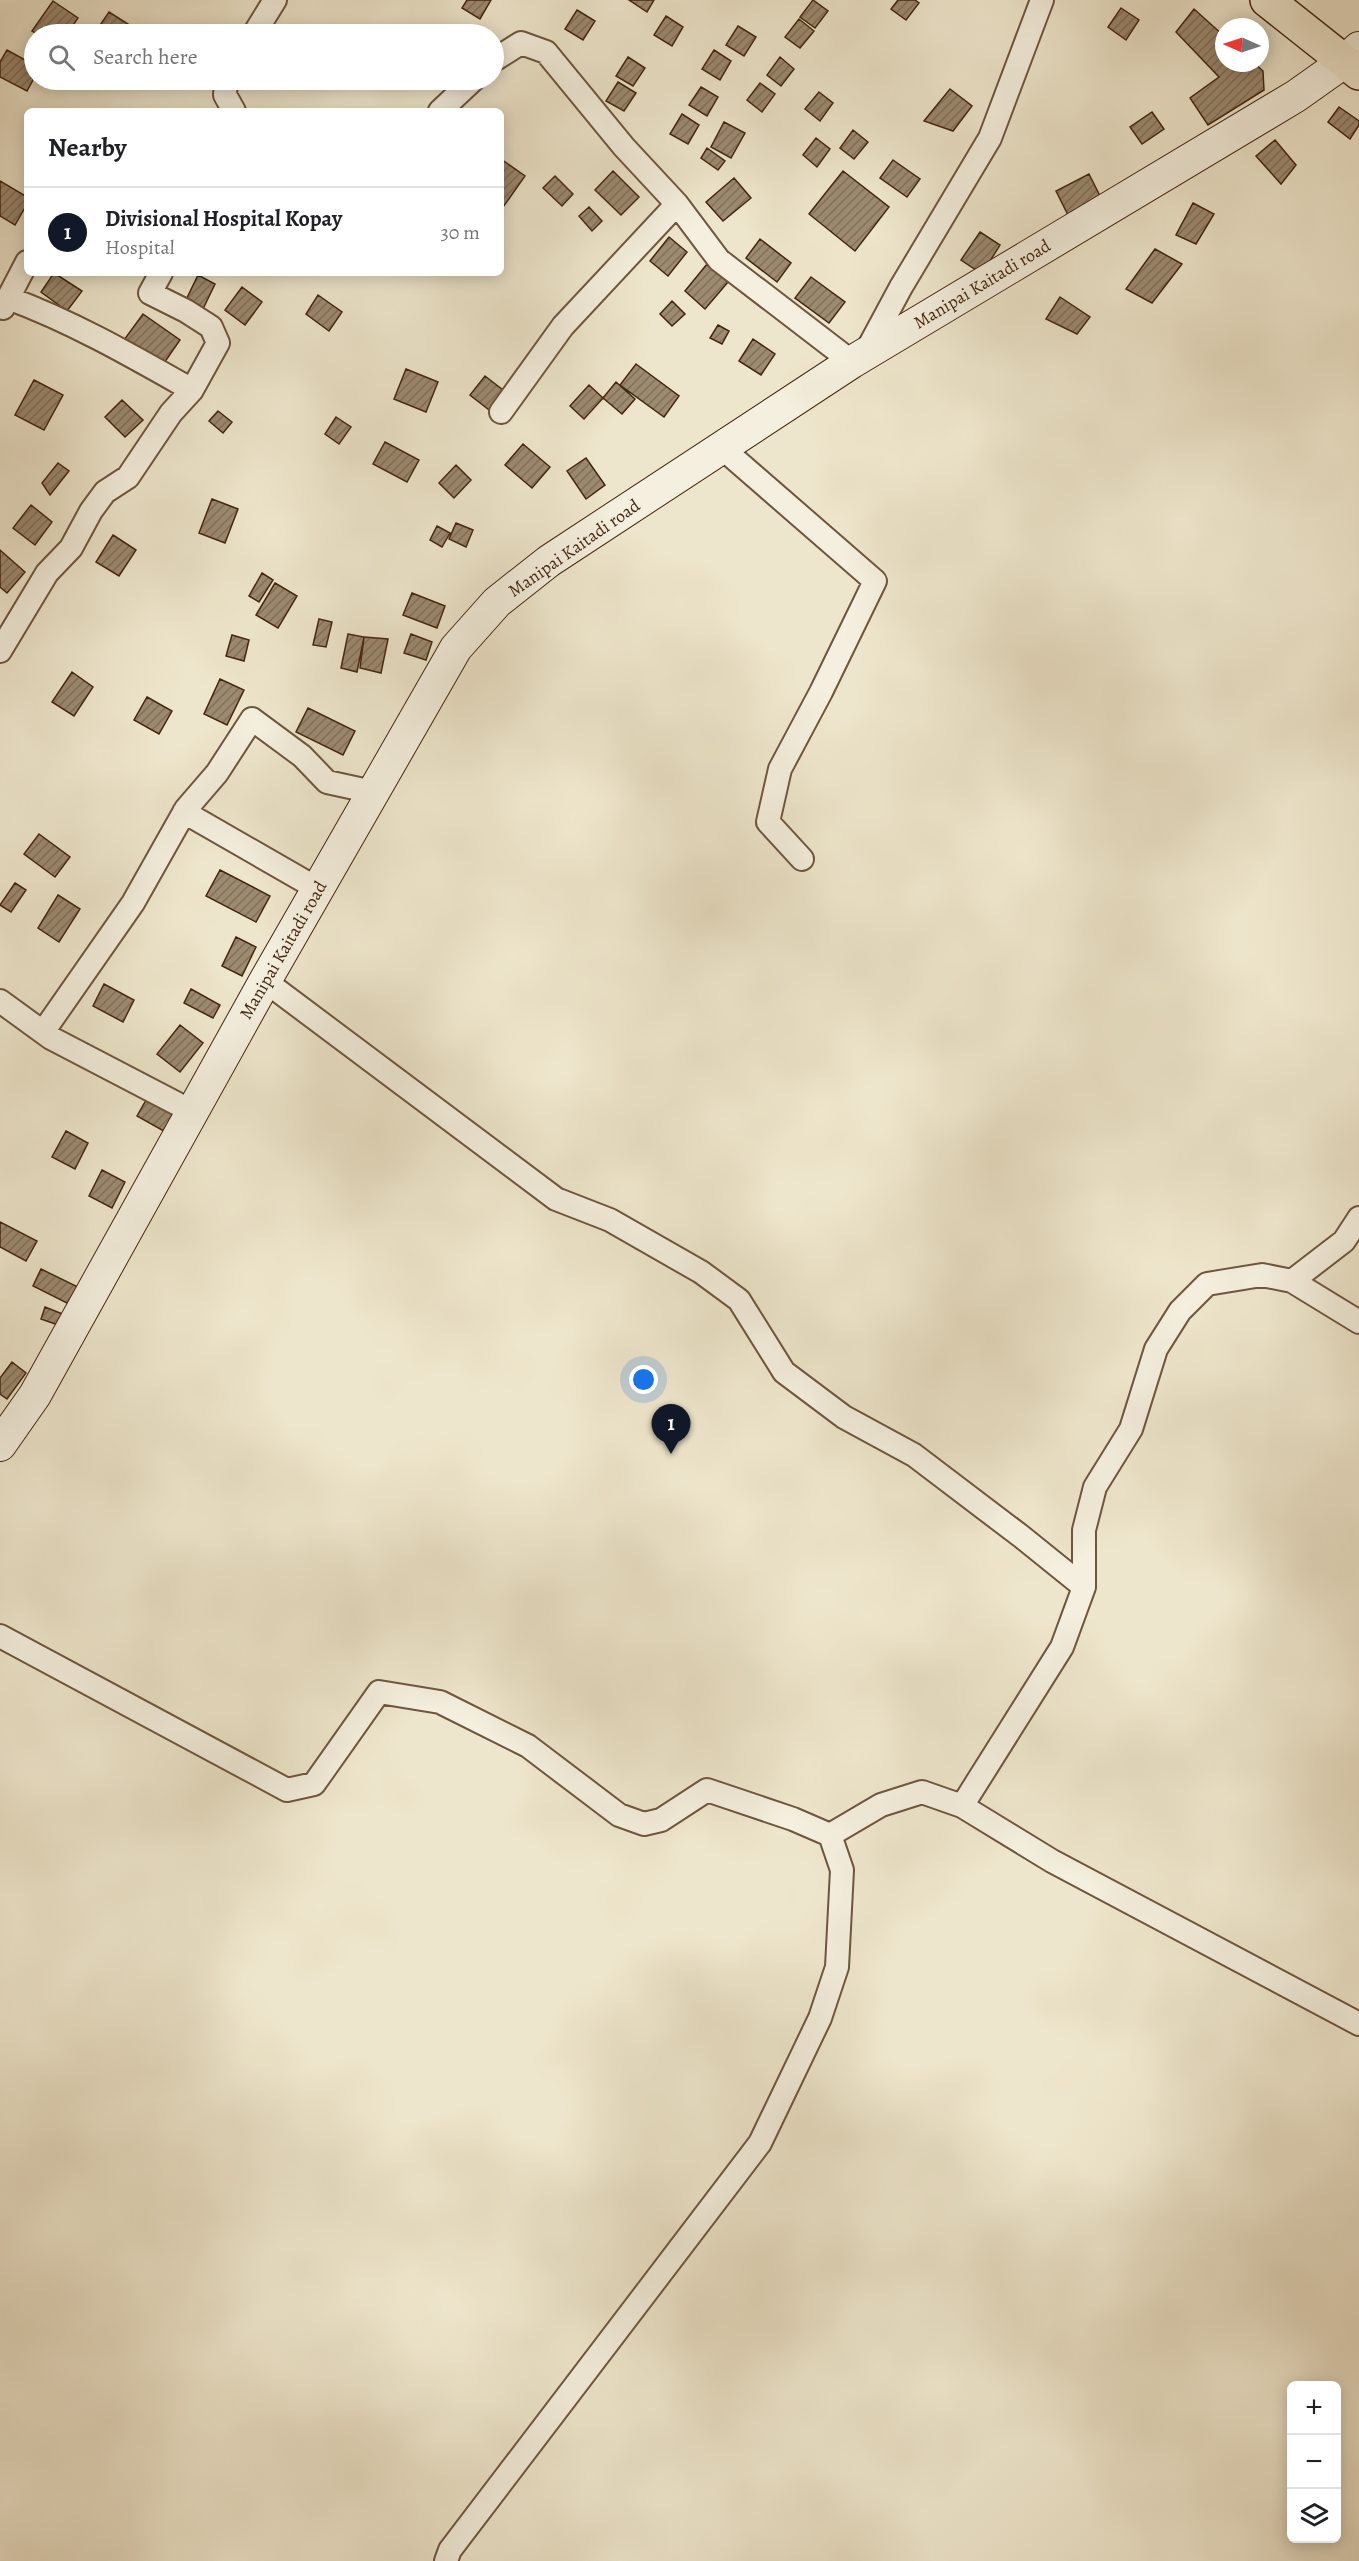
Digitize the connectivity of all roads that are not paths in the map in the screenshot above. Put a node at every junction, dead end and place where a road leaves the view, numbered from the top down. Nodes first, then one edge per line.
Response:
1 (275, 0) edge
2 (1042, 0) edge
3 (1267, 0) edge
4 (260, 24) edge
5 (504, 54) edge
6 (1354, 61) edge
7 (225, 90) edge
8 (462, 90) edge
9 (232, 108) edge
10 (443, 108) edge
11 (677, 204) junction
12 (24, 267) edge
13 (159, 276) edge
14 (4, 302) edge
15 (858, 358) junction
16 (192, 390) junction
17 (501, 412) dead end
18 (722, 447) junction
19 (0, 651) edge
20 (373, 792) junction
21 (184, 812) junction
22 (802, 858) dead end
23 (318, 889) junction
24 (265, 981) junction
25 (0, 1000) edge
26 (43, 1032) junction
27 (193, 1112) junction
28 (1359, 1218) edge
29 (1293, 1281) junction
30 (1359, 1322) edge
31 (0, 1445) edge
32 (1084, 1587) junction
33 (0, 1636) edge
34 (962, 1806) junction
35 (830, 1835) junction
36 (1359, 2024) edge
37 (446, 2561) edge

1 - 4 street
2 - 15 street
3 - 6 main road
5 - 11 street
6 - 15 main road, Manipai Kaitadi road
7 - 9 street
8 - 10 street
11 - 15 street
11 - 17 street
12 - 14 street
13 - 16 street
14 - 16 street
15 - 18 main road, Manipai Kaitadi road
16 - 19 street
18 - 20 main road, Manipai Kaitadi road
18 - 22 street
20 - 21 street
20 - 23 main road, Manipai Kaitadi road
21 - 23 street
21 - 26 street
23 - 24 main road, Manipai Kaitadi road
24 - 27 main road, Manipai Kaitadi road
24 - 32 street
25 - 26 street
26 - 27 street
27 - 31 main road, Manipai Kaitadi road
28 - 29 street
29 - 30 street
29 - 32 street
32 - 34 street
33 - 35 street
34 - 35 street
34 - 36 street
35 - 37 street

